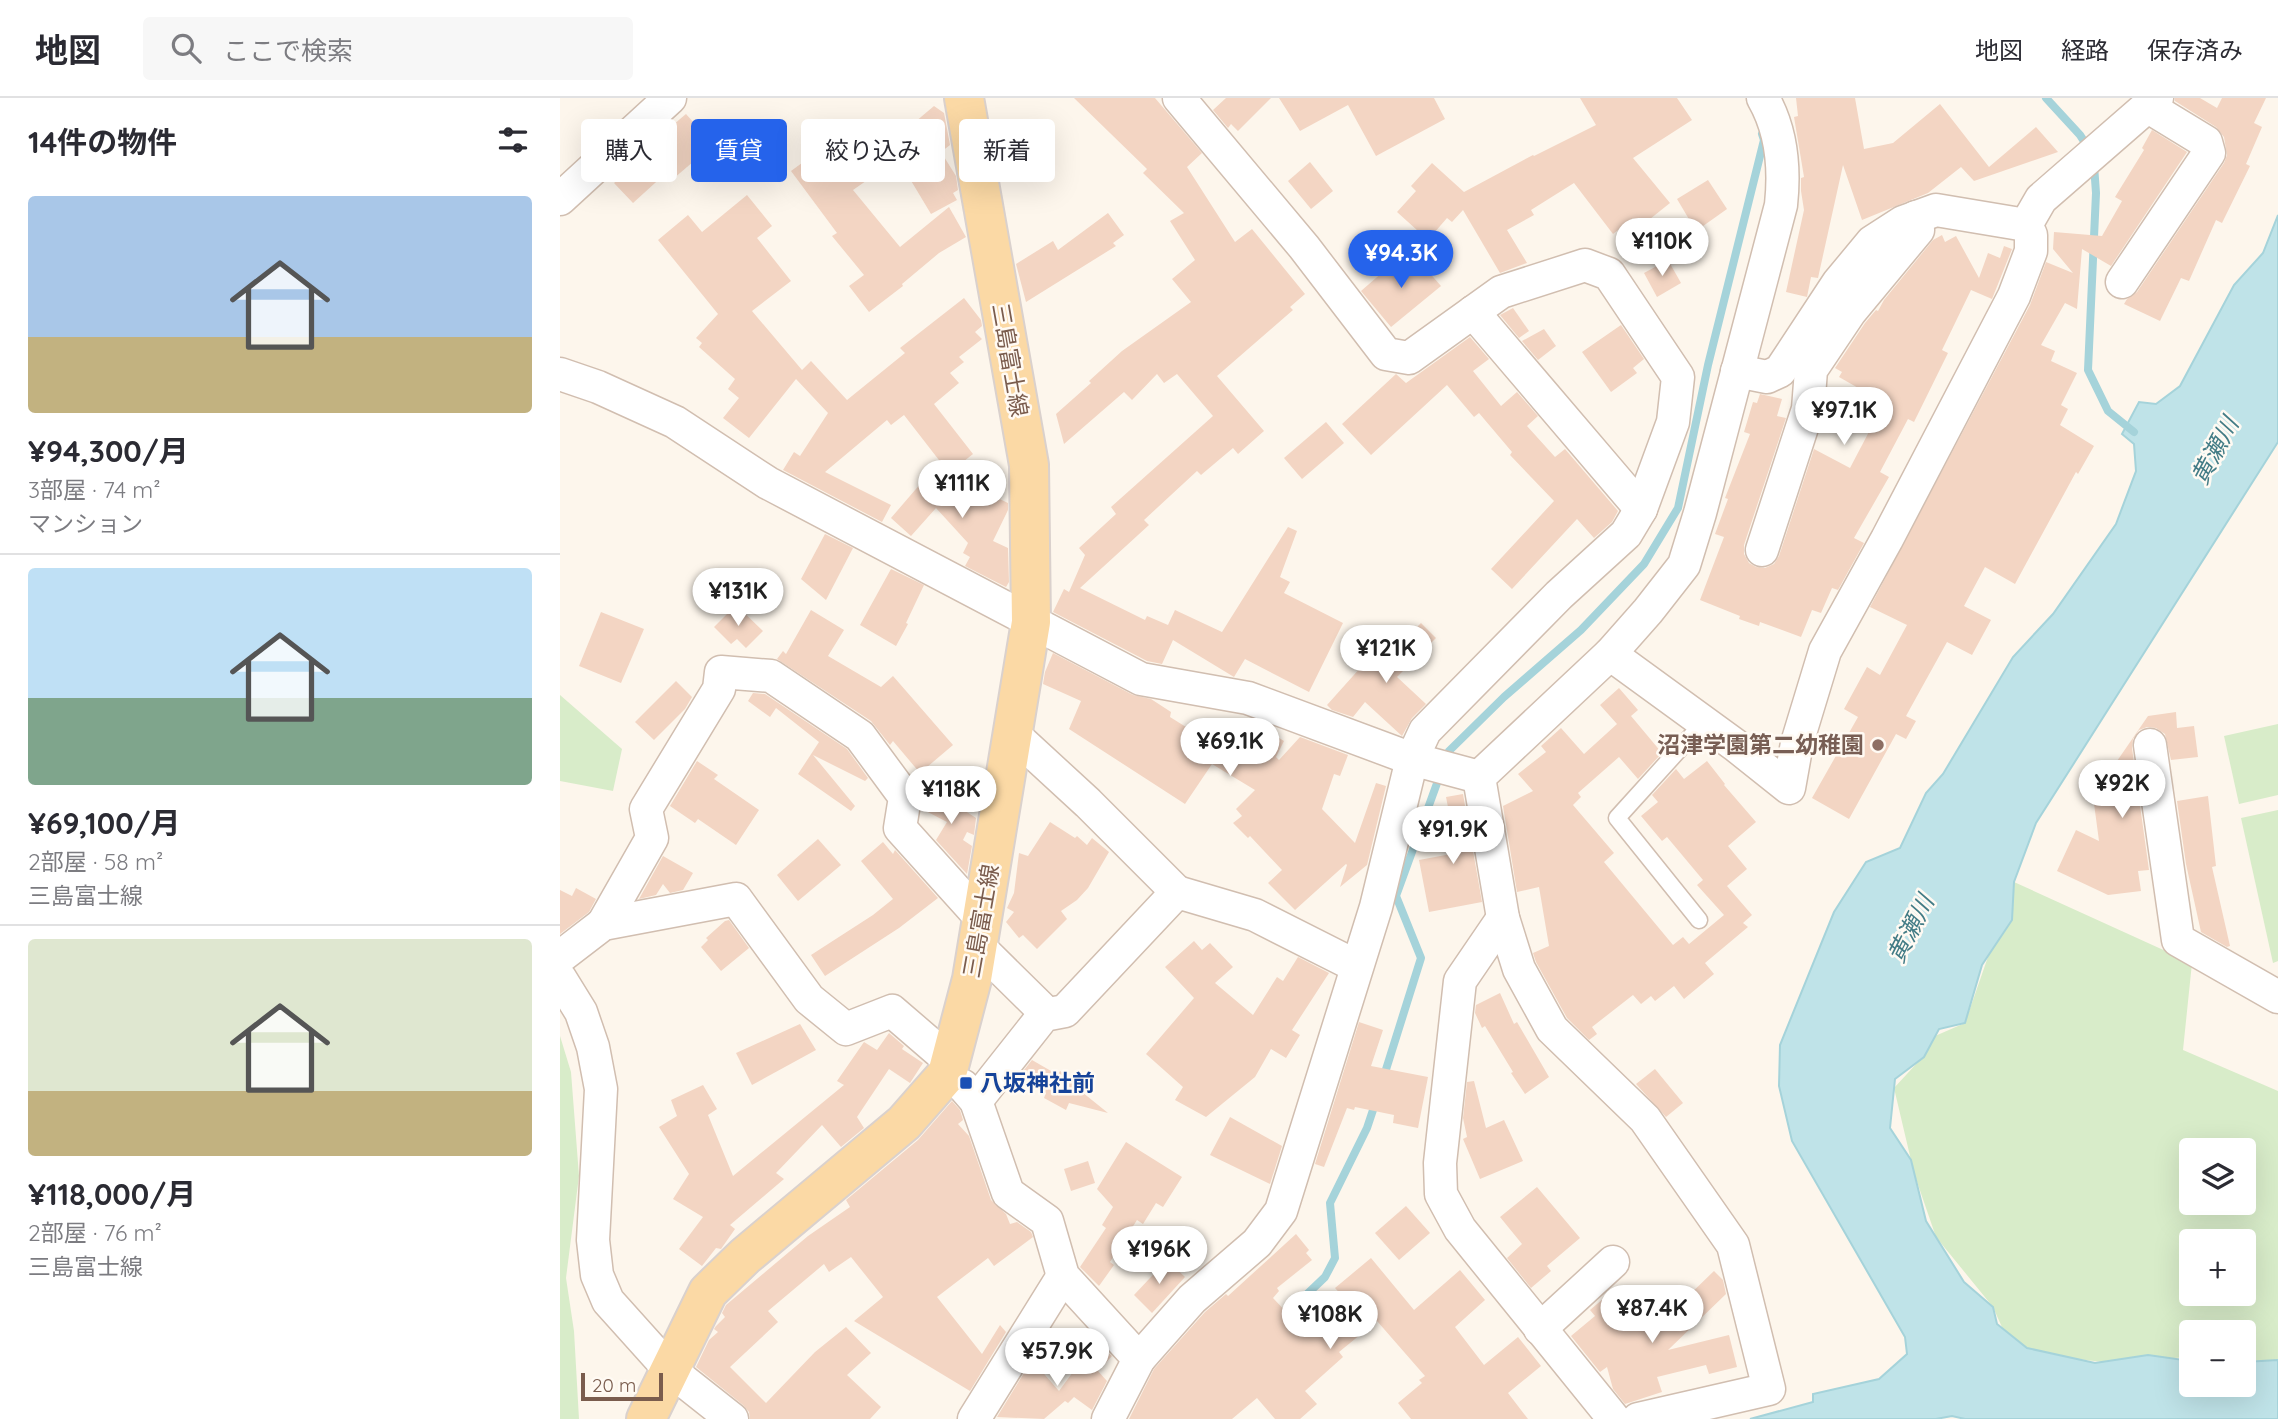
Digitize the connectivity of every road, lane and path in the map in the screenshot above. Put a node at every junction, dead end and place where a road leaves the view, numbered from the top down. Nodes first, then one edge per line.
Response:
1 (670, 98) edge
2 (964, 98) edge
3 (1179, 98) edge
4 (2152, 102) edge
5 (1770, 105) edge
6 (560, 199) edge
7 (1916, 217) junction
8 (2026, 225) junction
9 (2122, 282) dead end
10 (1473, 312) junction
11 (1737, 370) junction
12 (560, 374) edge
13 (1641, 509) junction
14 (1762, 550) dead end
15 (1031, 622) junction
16 (1610, 654) junction
17 (1704, 722) junction
18 (1013, 734) junction
19 (2150, 745) dead end
20 (1412, 759) junction
21 (1479, 776) junction
22 (1178, 892) junction
23 (1503, 918) junction
24 (1699, 920) dead end
25 (603, 924) junction
26 (980, 932) junction
27 (560, 957) edge
28 (1356, 966) junction
29 (560, 978) edge
30 (2278, 997) edge
31 (1047, 1014) junction
32 (949, 1065) junction
33 (976, 1101) junction
34 (1614, 1262) dead end
35 (1063, 1276) junction
36 (1540, 1329) junction
37 (1139, 1359) junction
38 (670, 1370) junction
39 (646, 1419) edge
40 (732, 1419) edge
41 (974, 1419) edge
42 (1108, 1419) edge
43 (1614, 1419) edge
44 (1639, 1419) edge

1 - 6 street
2 - 15 main road, 三島富士線
3 - 10 street
4 - 8 street
4 - 9 street
5 - 11 street
7 - 8 street
7 - 11 street
7 - 14 street
8 - 17 street
10 - 13 street
10 - 13 street
11 - 16 street
12 - 15 street
13 - 20 street
15 - 18 main road, 三島富士線
15 - 20 street
16 - 17 street
16 - 21 street
17 - 24 lane
18 - 22 street
18 - 26 main road, 三島富士線
19 - 30 street
20 - 21 street
20 - 28 street
21 - 23 street
22 - 28 street
22 - 31 street
23 - 36 street
23 - 44 street
25 - 26 street
25 - 27 street
25 - 32 street
26 - 31 street
26 - 32 main road, 三島富士線
28 - 37 street
29 - 38 street
31 - 33 street
32 - 33 street
32 - 38 main road, 三島富士線
33 - 35 street
34 - 36 street
35 - 37 street
35 - 41 street
36 - 43 street
37 - 42 street
38 - 39 main road, 三島富士線
38 - 40 street

